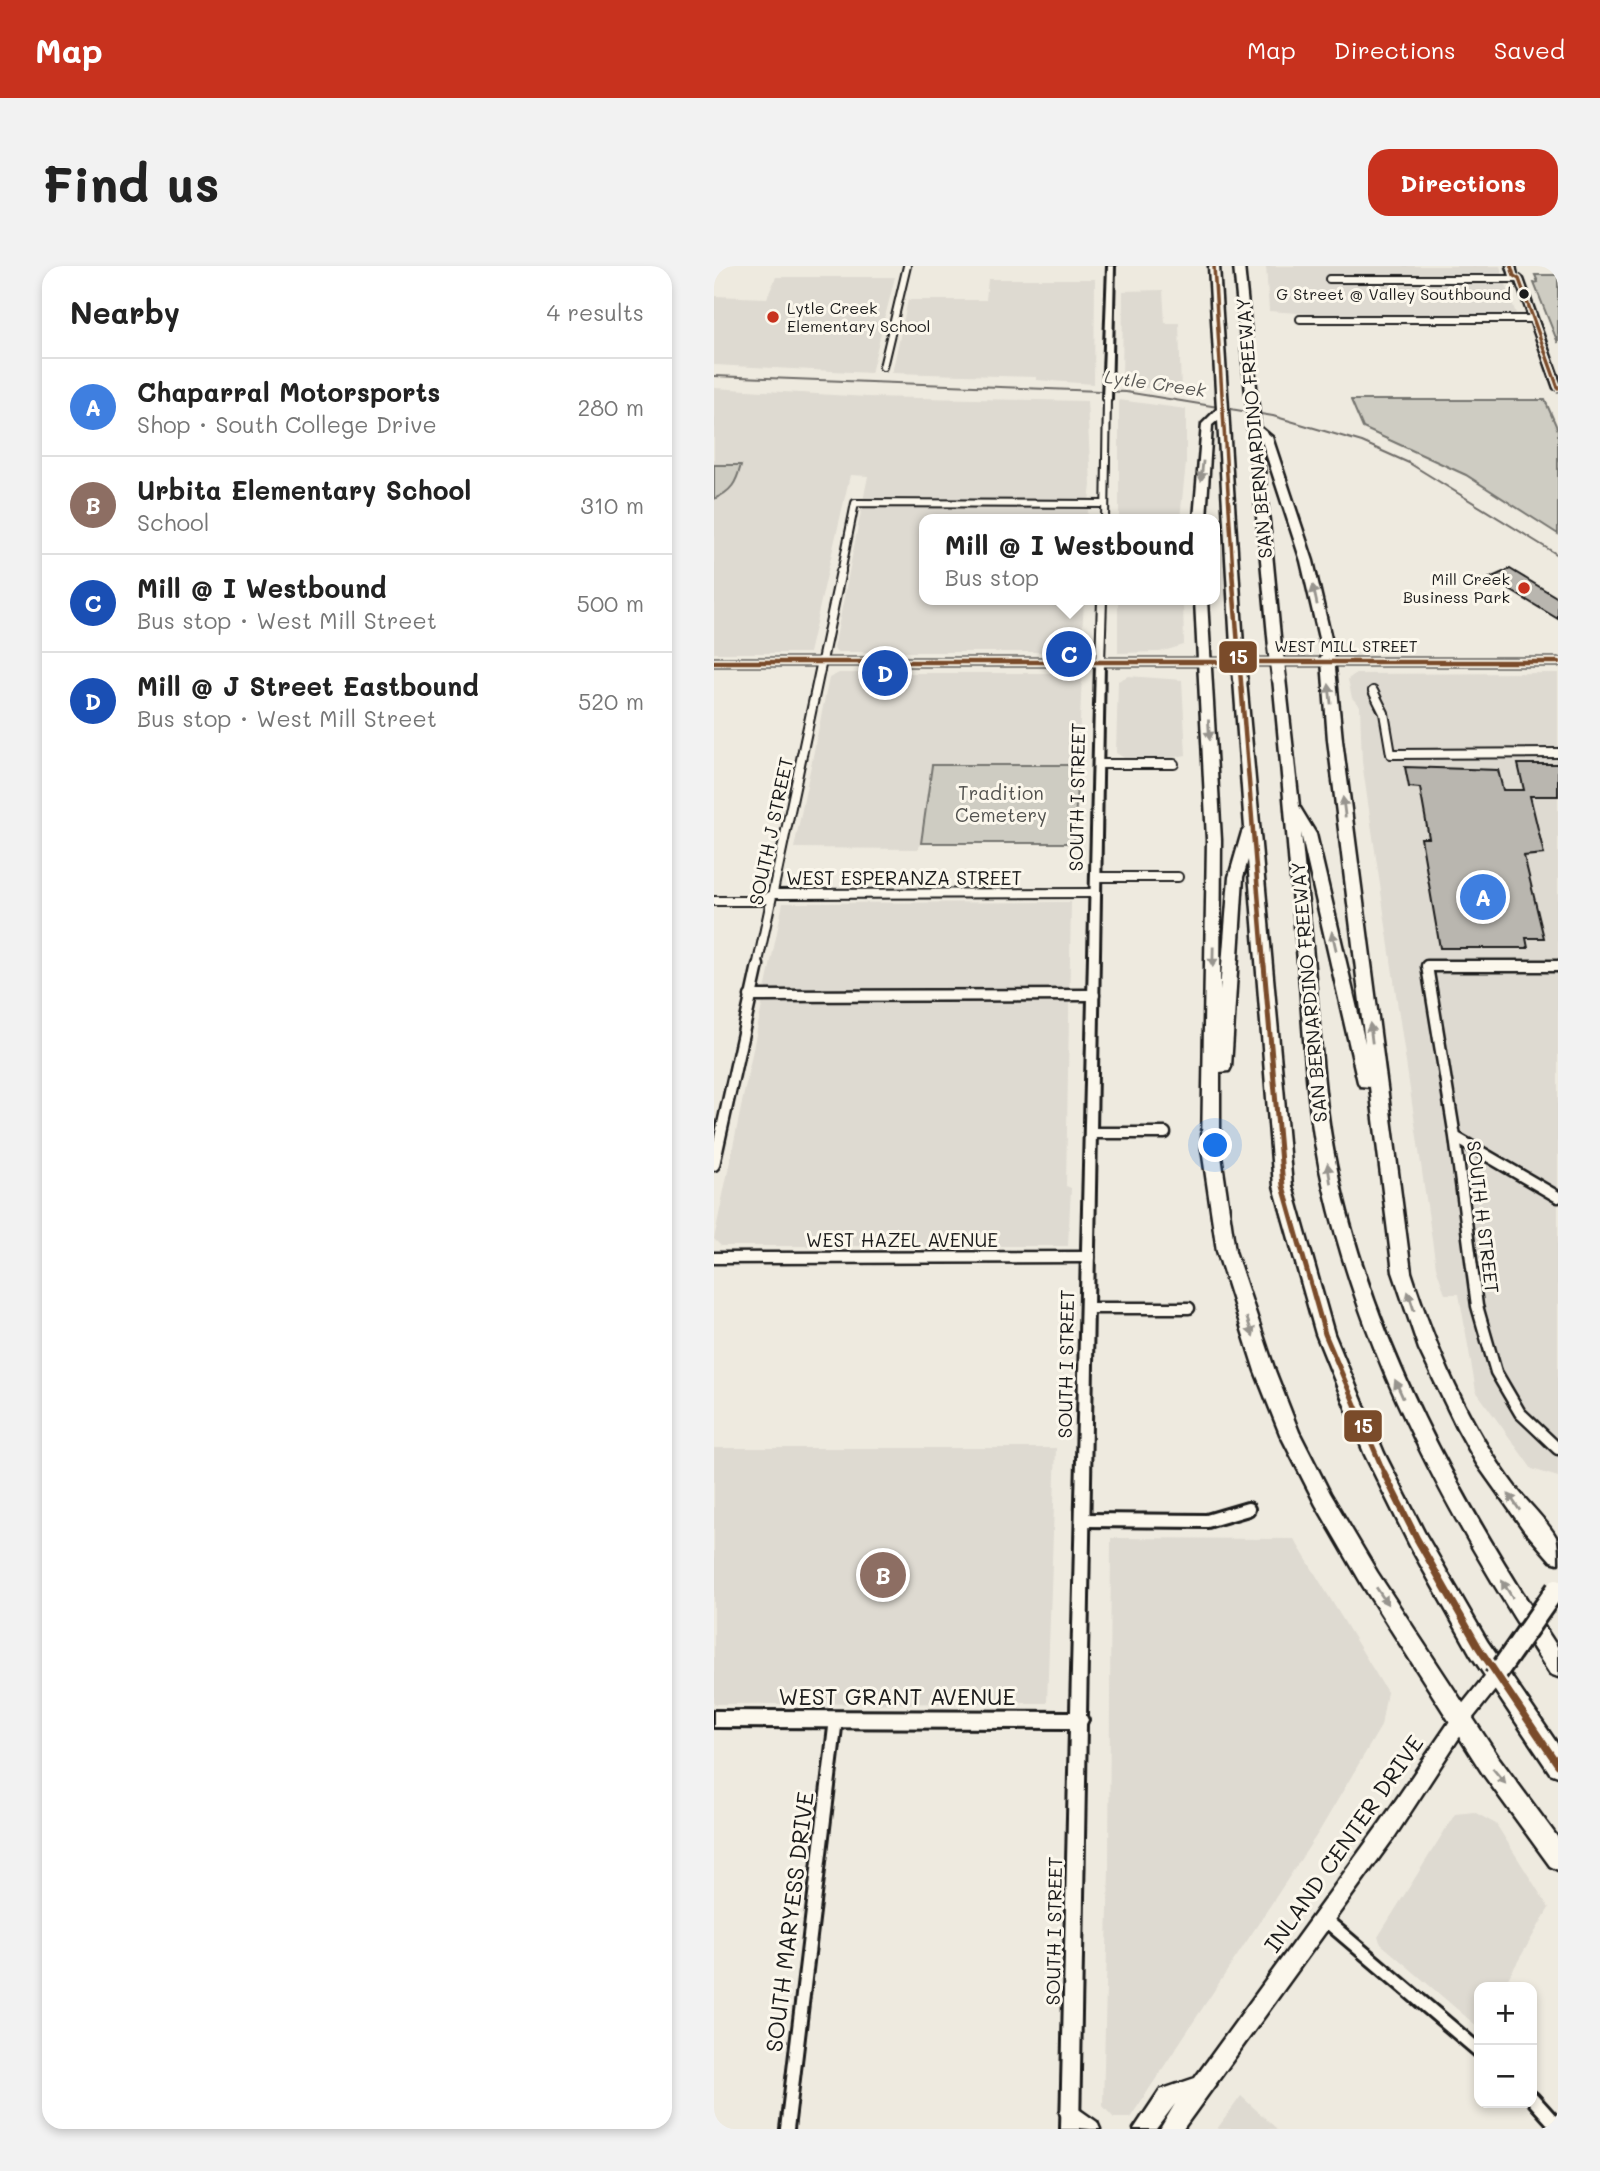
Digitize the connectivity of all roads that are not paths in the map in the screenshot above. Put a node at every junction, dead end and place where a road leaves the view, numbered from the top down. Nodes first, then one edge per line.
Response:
1 (907, 266) edge
2 (1111, 266) edge
3 (1214, 266) edge
4 (1239, 266) edge
5 (1511, 266) edge
6 (1518, 266) edge
7 (1252, 270) dead end
8 (1329, 279) dead end
9 (1519, 279) junction
10 (1241, 284) junction
11 (1300, 319) dead end
12 (1533, 319) junction
13 (883, 367) dead end
14 (1558, 388) edge
15 (1107, 399) joint
16 (1221, 406) junction
17 (1252, 427) junction
18 (1105, 504) junction
19 (1105, 514) edge
20 (1200, 514) edge
21 (1102, 605) edge
22 (1201, 605) edge
23 (714, 662) edge
24 (821, 662) junction
25 (1204, 662) junction
26 (1327, 662) junction
27 (1558, 662) edge
28 (1100, 663) junction
29 (1373, 691) dead end
30 (1558, 753) edge
31 (1174, 764) dead end
32 (1098, 765) junction
33 (1292, 805) junction
34 (1253, 818) junction
35 (1097, 877) junction
36 (1178, 877) dead end
37 (1096, 893) junction
38 (773, 894) junction
39 (714, 901) edge
40 (1558, 966) edge
41 (1094, 995) junction
42 (750, 996) junction
43 (1091, 1132) junction
44 (1165, 1133) dead end
45 (1455, 1136) junction
46 (714, 1165) edge
47 (1558, 1196) edge
48 (1398, 1246) junction
49 (1089, 1257) junction
50 (714, 1258) edge
51 (1240, 1298) junction
52 (1088, 1308) junction
53 (1189, 1308) dead end
54 (1558, 1449) edge
55 (1248, 1509) dead end
56 (1084, 1520) junction
57 (1558, 1554) edge
58 (1557, 1588) edge
59 (1558, 1667) edge
60 (1469, 1710) junction
61 (714, 1719) edge
62 (836, 1719) junction
63 (1080, 1720) junction
64 (1558, 1765) edge
65 (1558, 1858) edge
66 (1323, 1918) junction
67 (1474, 2047) edge
68 (1198, 2087) junction
69 (1537, 2104) edge
70 (1070, 2121) edge
71 (1558, 2127) edge
72 (787, 2129) edge
73 (1090, 2129) edge
74 (1144, 2129) edge
75 (1170, 2129) edge

1 - 13 street
2 - 15 street
3 - 16 highway, SAN BERNARDINO FREEWAY
4 - 10 highway, SAN BERNARDINO FREEWAY
5 - 9 main road
6 - 9 main road
7 - 10 highway
8 - 9 street
9 - 12 main road
10 - 17 highway, SAN BERNARDINO FREEWAY
11 - 12 street
12 - 14 main road
15 - 18 street
16 -> 20 highway
16 - 34 highway, SAN BERNARDINO FREEWAY, bridge
26 -> 17 highway
17 - 33 highway, SAN BERNARDINO FREEWAY, bridge
18 - 19 street
18 - 24 street, SOUTH J STREET
21 - 28 street, SOUTH I STREET
22 - 25 highway
23 - 24 main road, WEST MILL STREET
24 - 28 main road, WEST MILL STREET
24 - 38 street, SOUTH J STREET
25 - 26 main road, WEST MILL STREET
25 - 28 main road, WEST MILL STREET
25 -> 51 highway
26 - 27 main road, WEST MILL STREET
48 -> 26 highway
28 - 32 street, SOUTH I STREET
29 - 30 street
31 - 32 street
32 - 35 street, SOUTH I STREET
48 -> 33 highway
59 -> 33 highway, SAN BERNARDINO FREEWAY
34 - 51 highway
34 - 64 highway, SAN BERNARDINO FREEWAY
35 - 36 street
35 - 37 street, SOUTH I STREET
37 - 38 street, WEST ESPERANZA STREET
37 - 41 street, SOUTH I STREET
38 - 39 street, WEST ESPERANZA STREET
38 - 42 street, SOUTH J STREET
40 - 45 street, SOUTH H STREET
41 - 42 street
41 - 43 street, SOUTH I STREET
42 - 46 street, SOUTH J STREET
43 - 44 street
43 - 49 street, SOUTH I STREET
45 - 47 street
45 - 54 street, SOUTH H STREET
57 -> 48 highway
49 - 50 street, WEST HAZEL AVENUE
49 - 52 street, SOUTH I STREET
51 -> 60 highway
52 - 53 street
52 - 56 street, SOUTH I STREET
55 - 56 street
56 - 63 street, SOUTH I STREET
58 - 60 main road, INLAND CENTER DRIVE, bridge
60 -> 65 highway
60 - 66 main road, INLAND CENTER DRIVE
61 - 62 street, WEST GRANT AVENUE
62 - 63 street, WEST GRANT AVENUE
62 - 72 street, SOUTH MARYESS DRIVE
63 - 70 street, SOUTH I STREET
66 - 67 street
66 - 68 main road, INLAND CENTER DRIVE
68 - 74 main road
68 - 75 main road, INLAND CENTER DRIVE
69 - 71 street
70 - 73 main road

